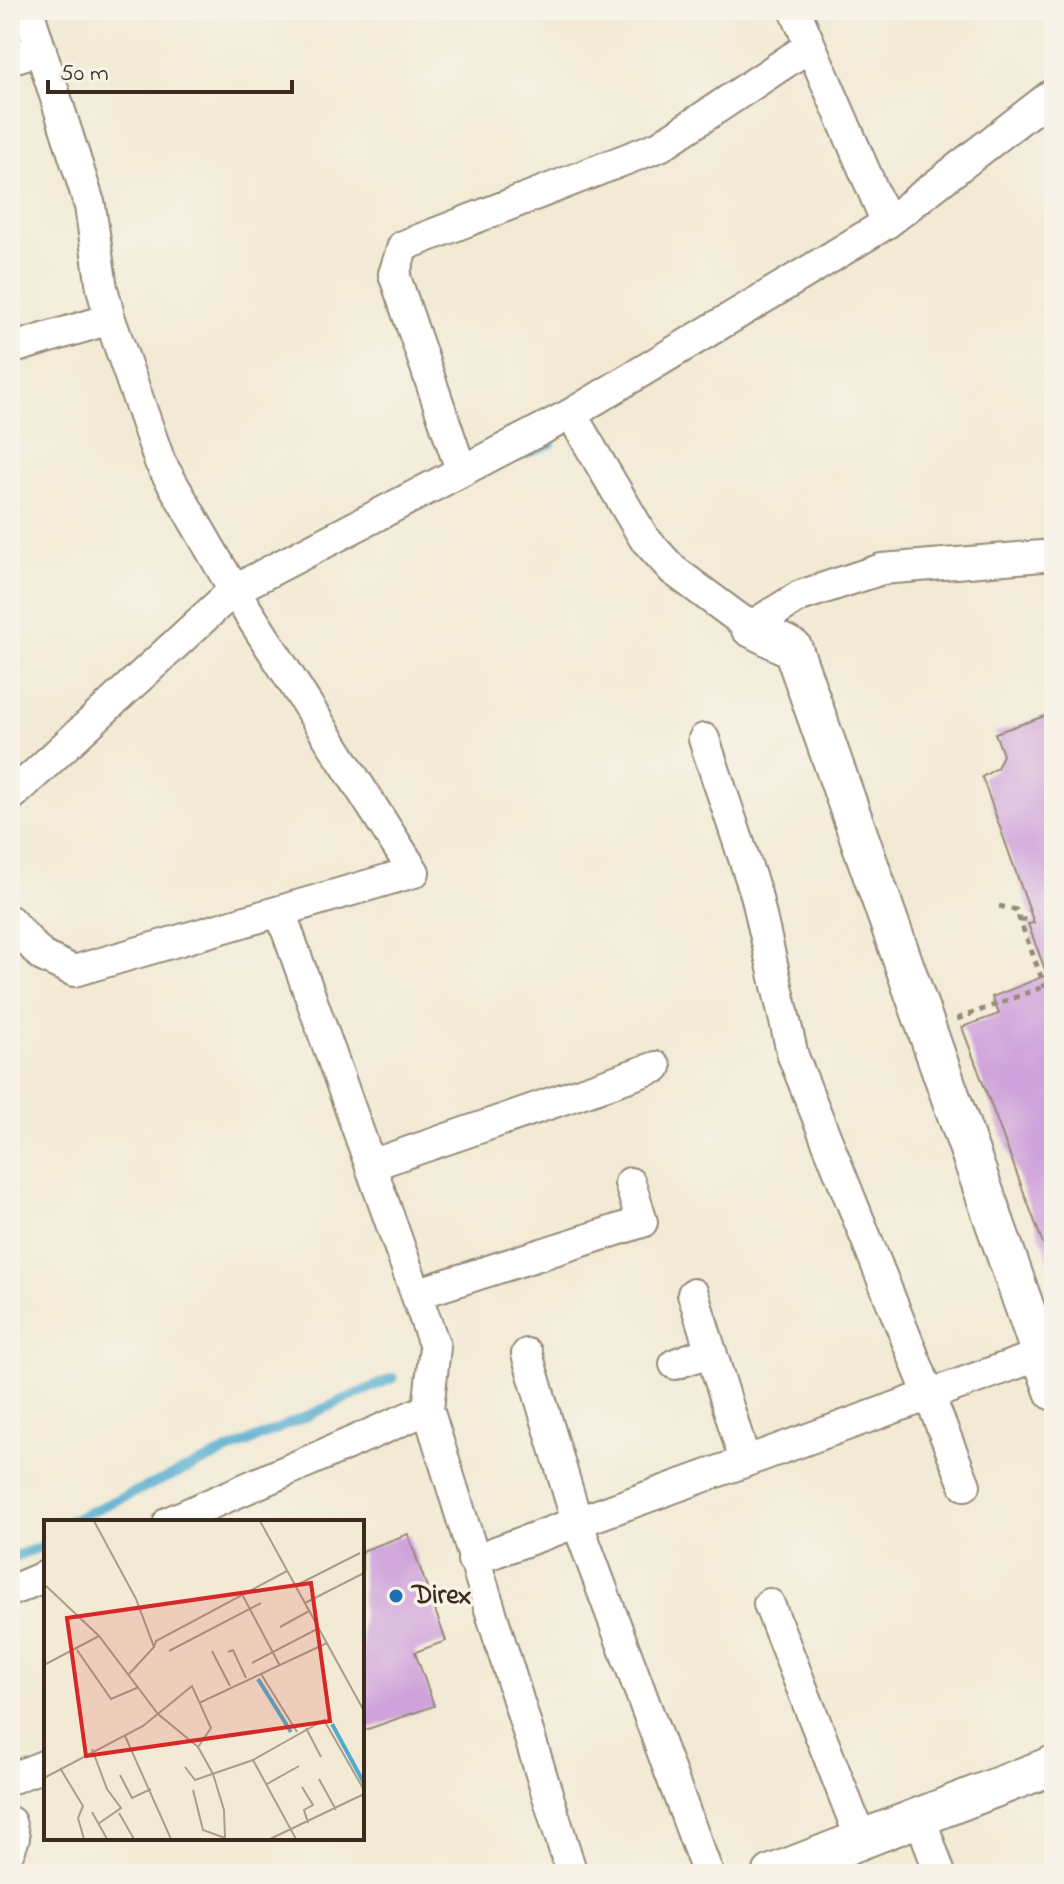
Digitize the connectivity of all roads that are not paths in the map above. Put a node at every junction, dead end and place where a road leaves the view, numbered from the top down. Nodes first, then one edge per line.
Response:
1 (28, 10) edge
2 (795, 10) edge
3 (810, 46) junction
4 (41, 49) junction
5 (10, 59) edge
6 (1054, 93) edge
7 (887, 223) junction
8 (110, 319) junction
9 (10, 349) edge
10 (571, 414) junction
11 (461, 470) junction
12 (1054, 555) edge
13 (234, 590) junction
14 (750, 627) junction
15 (704, 739) dead end
16 (10, 797) edge
17 (280, 911) junction
18 (10, 921) edge
19 (656, 1067) dead end
20 (371, 1165) junction
21 (630, 1183) dead end
22 (416, 1294) junction
23 (693, 1294) dead end
24 (711, 1351) junction
25 (527, 1354) dead end
26 (1040, 1355) junction
27 (675, 1364) dead end
28 (1054, 1391) edge
29 (930, 1394) junction
30 (428, 1409) junction
31 (745, 1461) junction
32 (965, 1485) dead end
33 (174, 1520) edge
34 (577, 1522) junction
35 (473, 1560) junction
36 (44, 1577) edge
37 (10, 1591) edge
38 (769, 1604) dead end
39 (1054, 1765) edge
40 (44, 1766) edge
41 (10, 1779) edge
42 (920, 1817) junction
43 (10, 1822) edge
44 (861, 1839) junction
45 (10, 1849) edge
46 (572, 1874) edge
47 (708, 1874) edge
48 (772, 1874) edge
49 (940, 1874) edge

1 - 4 street
2 - 3 street
3 - 7 street
3 - 11 street
4 - 5 street
4 - 8 street
6 - 7 street
7 - 10 street
8 - 9 street
8 - 13 street
10 - 11 street
10 - 14 street
11 - 13 street
12 - 14 street
13 - 16 street
13 - 17 street
14 - 26 street
15 - 29 street
17 - 18 street
17 - 20 street
19 - 20 street
20 - 22 street
21 - 22 street
22 - 30 street
23 - 24 street
24 - 27 street
24 - 31 street
25 - 34 street
26 - 28 street
26 - 29 street
29 - 31 street
29 - 32 street
30 - 33 street
30 - 35 street
31 - 34 street
34 - 35 street
34 - 47 street
35 - 46 street
36 - 37 street
38 - 44 street
39 - 42 street
40 - 41 street
42 - 44 street
42 - 49 street
43 - 45 street
44 - 48 street

